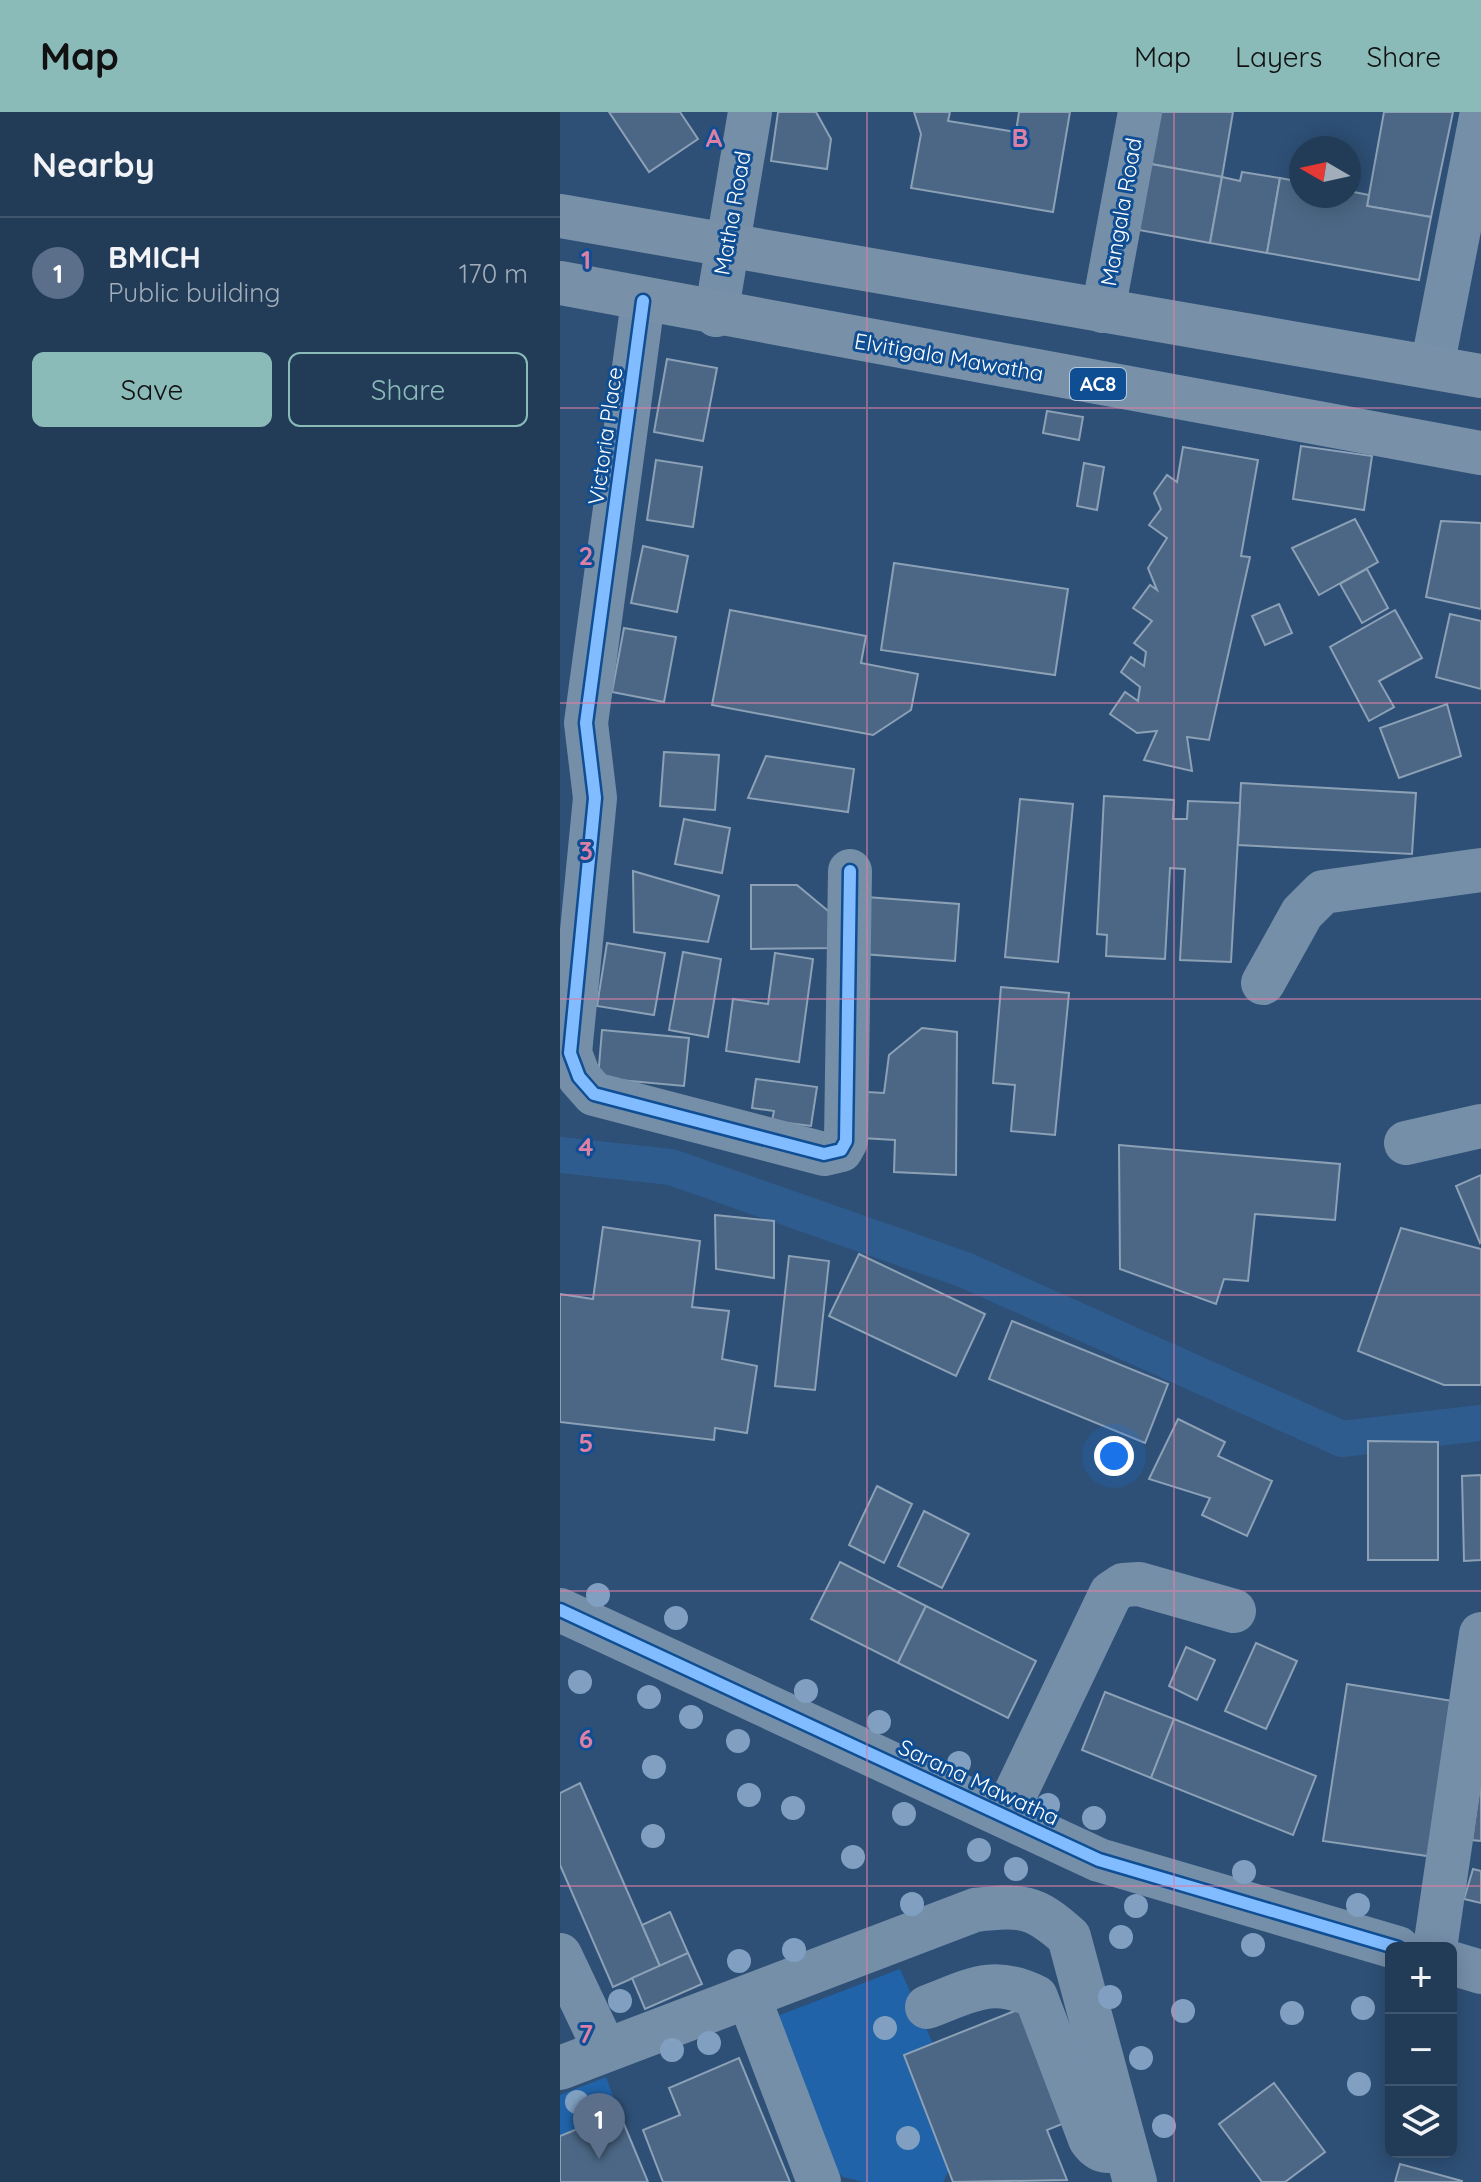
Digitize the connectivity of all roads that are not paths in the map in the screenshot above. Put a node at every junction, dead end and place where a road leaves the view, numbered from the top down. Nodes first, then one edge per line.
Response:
1 (750, 112) edge
2 (1140, 112) edge
3 (1481, 117) edge
4 (560, 216) edge
5 (726, 243) junction
6 (560, 283) edge
7 (643, 301) junction
8 (1103, 311) junction
9 (716, 315) junction
10 (1432, 367) junction
11 (1481, 376) edge
12 (1481, 453) edge
13 (1481, 870) edge
14 (850, 871) dead end
15 (1263, 983) dead end
16 (1481, 1126) edge
17 (1406, 1143) dead end
18 (560, 1610) edge
19 (1234, 1611) dead end
20 (1481, 1634) edge
21 (1005, 1815) junction
22 (1436, 1942) edge
23 (1385, 1944) edge
24 (560, 1955) edge
25 (1457, 1965) edge
26 (1481, 1972) edge
27 (749, 1998) junction
28 (927, 2007) dead end
29 (605, 2050) junction
30 (560, 2068) edge
31 (1130, 2166) edge
32 (819, 2182) edge

1 - 5 street, Matha Road
2 - 8 street, Mangala Road
3 - 10 street
4 - 5 highway
5 - 8 highway
5 - 9 street, Matha Road
6 - 7 highway, Elvitigala Mawatha / AC8
7 - 9 highway, Elvitigala Mawatha / AC8
7 - 14 street, Victoria Place
8 - 10 highway
9 - 12 highway, Elvitigala Mawatha / AC8
10 - 11 highway
13 - 15 street
16 - 17 street
18 - 21 street, Sarana Mawatha
19 - 21 street
20 - 22 street
21 - 23 street, Sarana Mawatha
24 - 29 street
25 - 26 street
27 - 29 street
27 - 31 street
27 - 32 street
28 - 31 street
29 - 30 street

